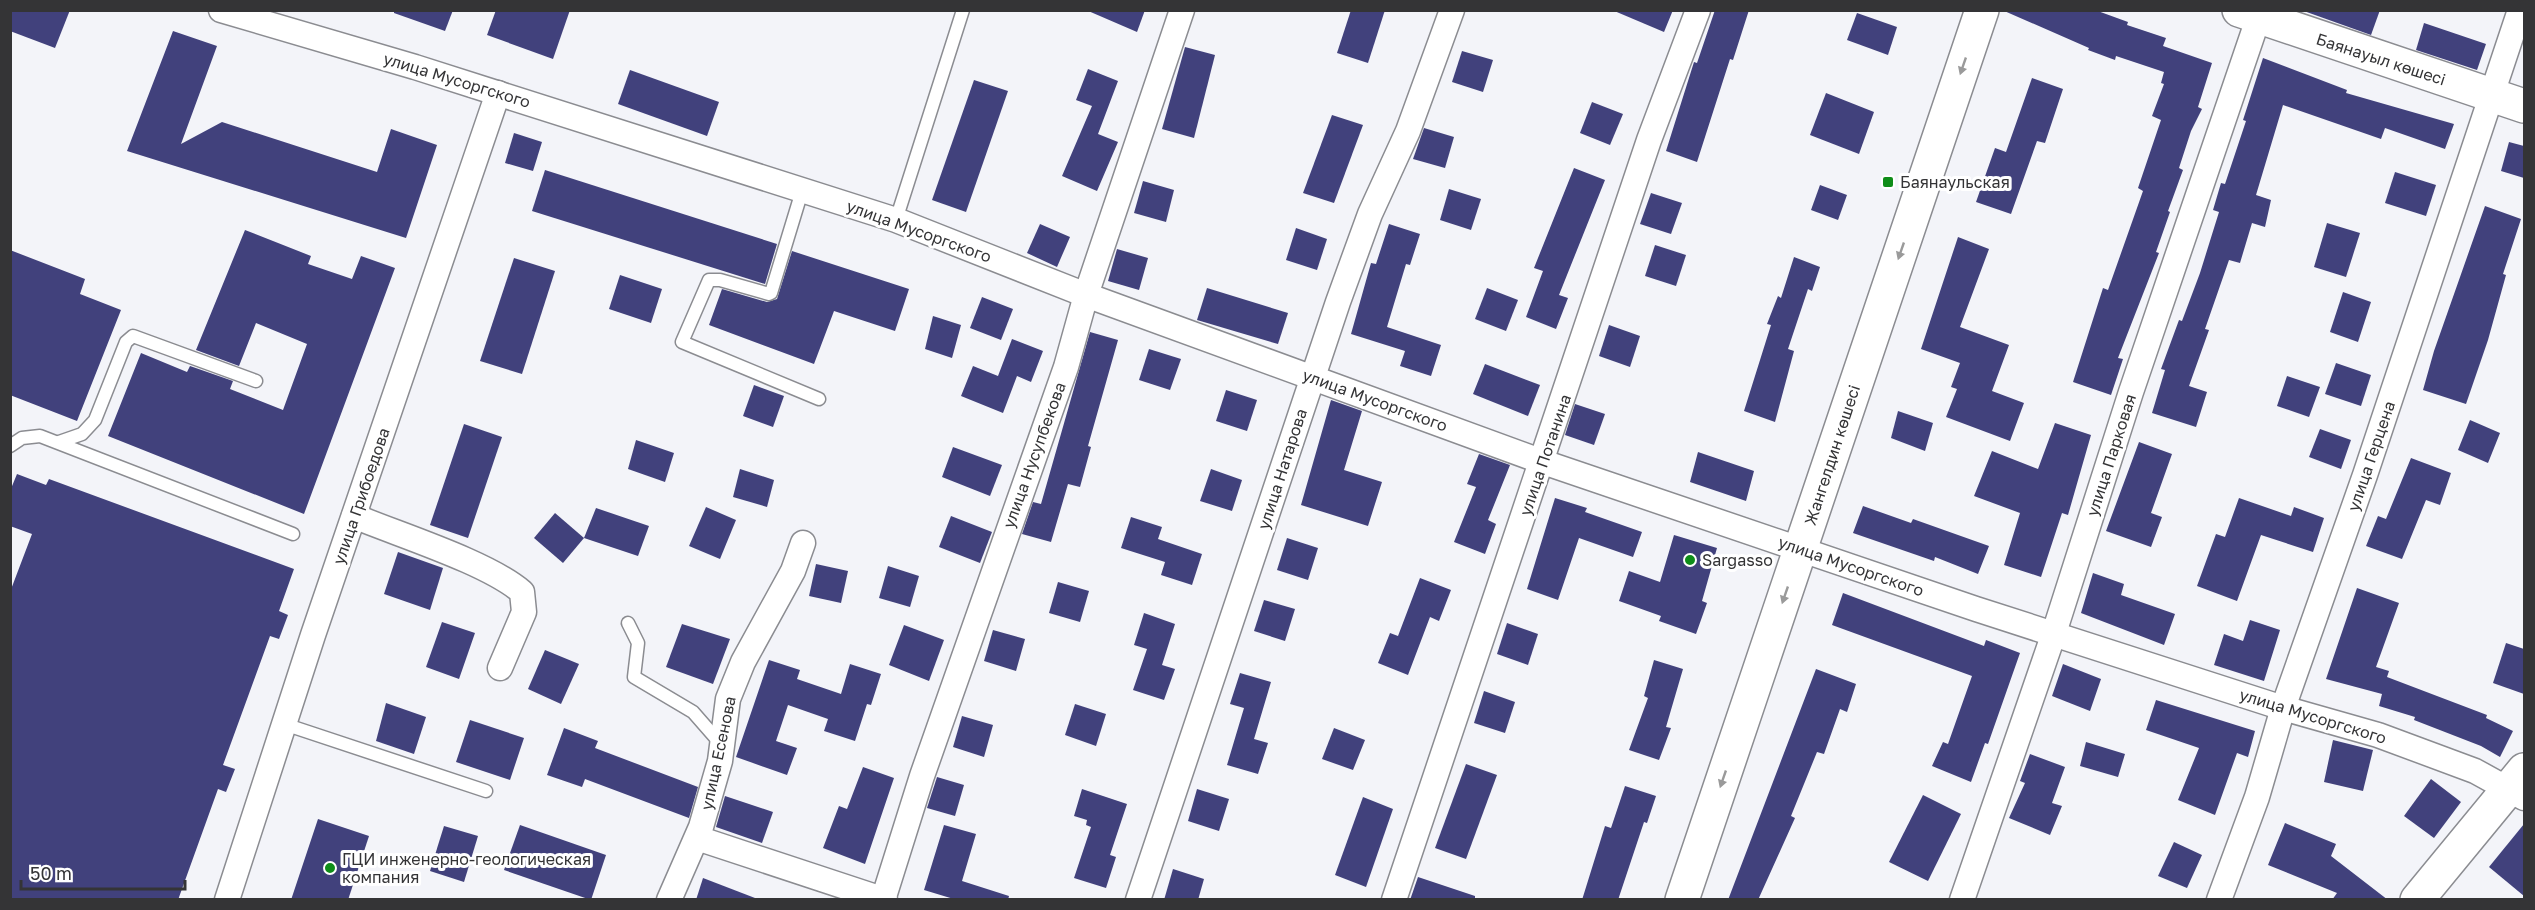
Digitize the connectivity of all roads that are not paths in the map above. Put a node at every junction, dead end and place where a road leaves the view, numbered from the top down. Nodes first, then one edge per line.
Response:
1 (221, 10) edge
2 (963, 10) edge
3 (1182, 10) edge
4 (1452, 10) edge
5 (1698, 10) edge
6 (1982, 10) edge
7 (2520, 10) edge
8 (2253, 13) edge
9 (498, 93) junction
10 (2492, 96) junction
11 (2524, 106) edge
12 (802, 191) junction
13 (896, 220) junction
14 (1086, 295) junction
15 (1313, 377) junction
16 (256, 381) dead end
17 (819, 399) dead end
18 (59, 442) junction
19 (10, 446) edge
20 (1543, 462) junction
21 (354, 516) junction
22 (292, 534) dead end
23 (803, 543) dead end
24 (1801, 548) junction
25 (628, 623) dead end
26 (2054, 633) junction
27 (500, 668) dead end
28 (2283, 708) junction
29 (284, 724) junction
30 (722, 745) junction
31 (2520, 786) edge
32 (486, 791) dead end
33 (697, 838) junction
34 (884, 899) edge
35 (227, 900) edge
36 (669, 900) edge
37 (1138, 900) edge
38 (1394, 900) edge
39 (1682, 900) edge
40 (1962, 900) edge
41 (2218, 900) edge
42 (2417, 900) edge

1 - 9 street, улица Мусоргского
2 - 13 lane
3 - 14 street, улица Нусупбекова
4 - 15 street, улица Натарова
5 - 20 street, улица Потанина
6 -> 24 main road, Жангелдин көшесі
7 - 10 street, улица Герцена
8 - 10 main road, Баянауыл көшесі
8 - 26 street, улица Парковая
9 - 12 street, улица Мусоргского
9 - 21 street, улица Грибоедова
10 - 11 main road, Баянауыл көшесі
10 - 28 street, улица Герцена
12 - 13 street, улица Мусоргского
12 - 17 lane
13 - 14 street, улица Мусоргского
14 - 15 street, улица Мусоргского
14 - 34 street, улица Нусупбекова
15 - 20 street, улица Мусоргского
15 - 37 street, улица Натарова
16 - 18 lane
18 - 19 lane
18 - 22 lane
20 - 24 street, улица Мусоргского
20 - 38 street, улица Потанина
21 - 27 street
21 - 29 street, улица Грибоедова
23 - 30 street, улица Есенова
24 - 26 street, улица Мусоргского
24 -> 39 main road, Жангелдин көшесі
25 - 30 lane
26 - 28 street, улица Мусоргского
26 - 40 street, улица Парковая
28 - 31 street, улица Мусоргского
28 - 41 street, улица Герцена
29 - 32 lane
29 - 35 street, улица Грибоедова
30 - 33 street, улица Есенова
31 - 42 main road
33 - 34 street
33 - 36 street, улица Есенова

